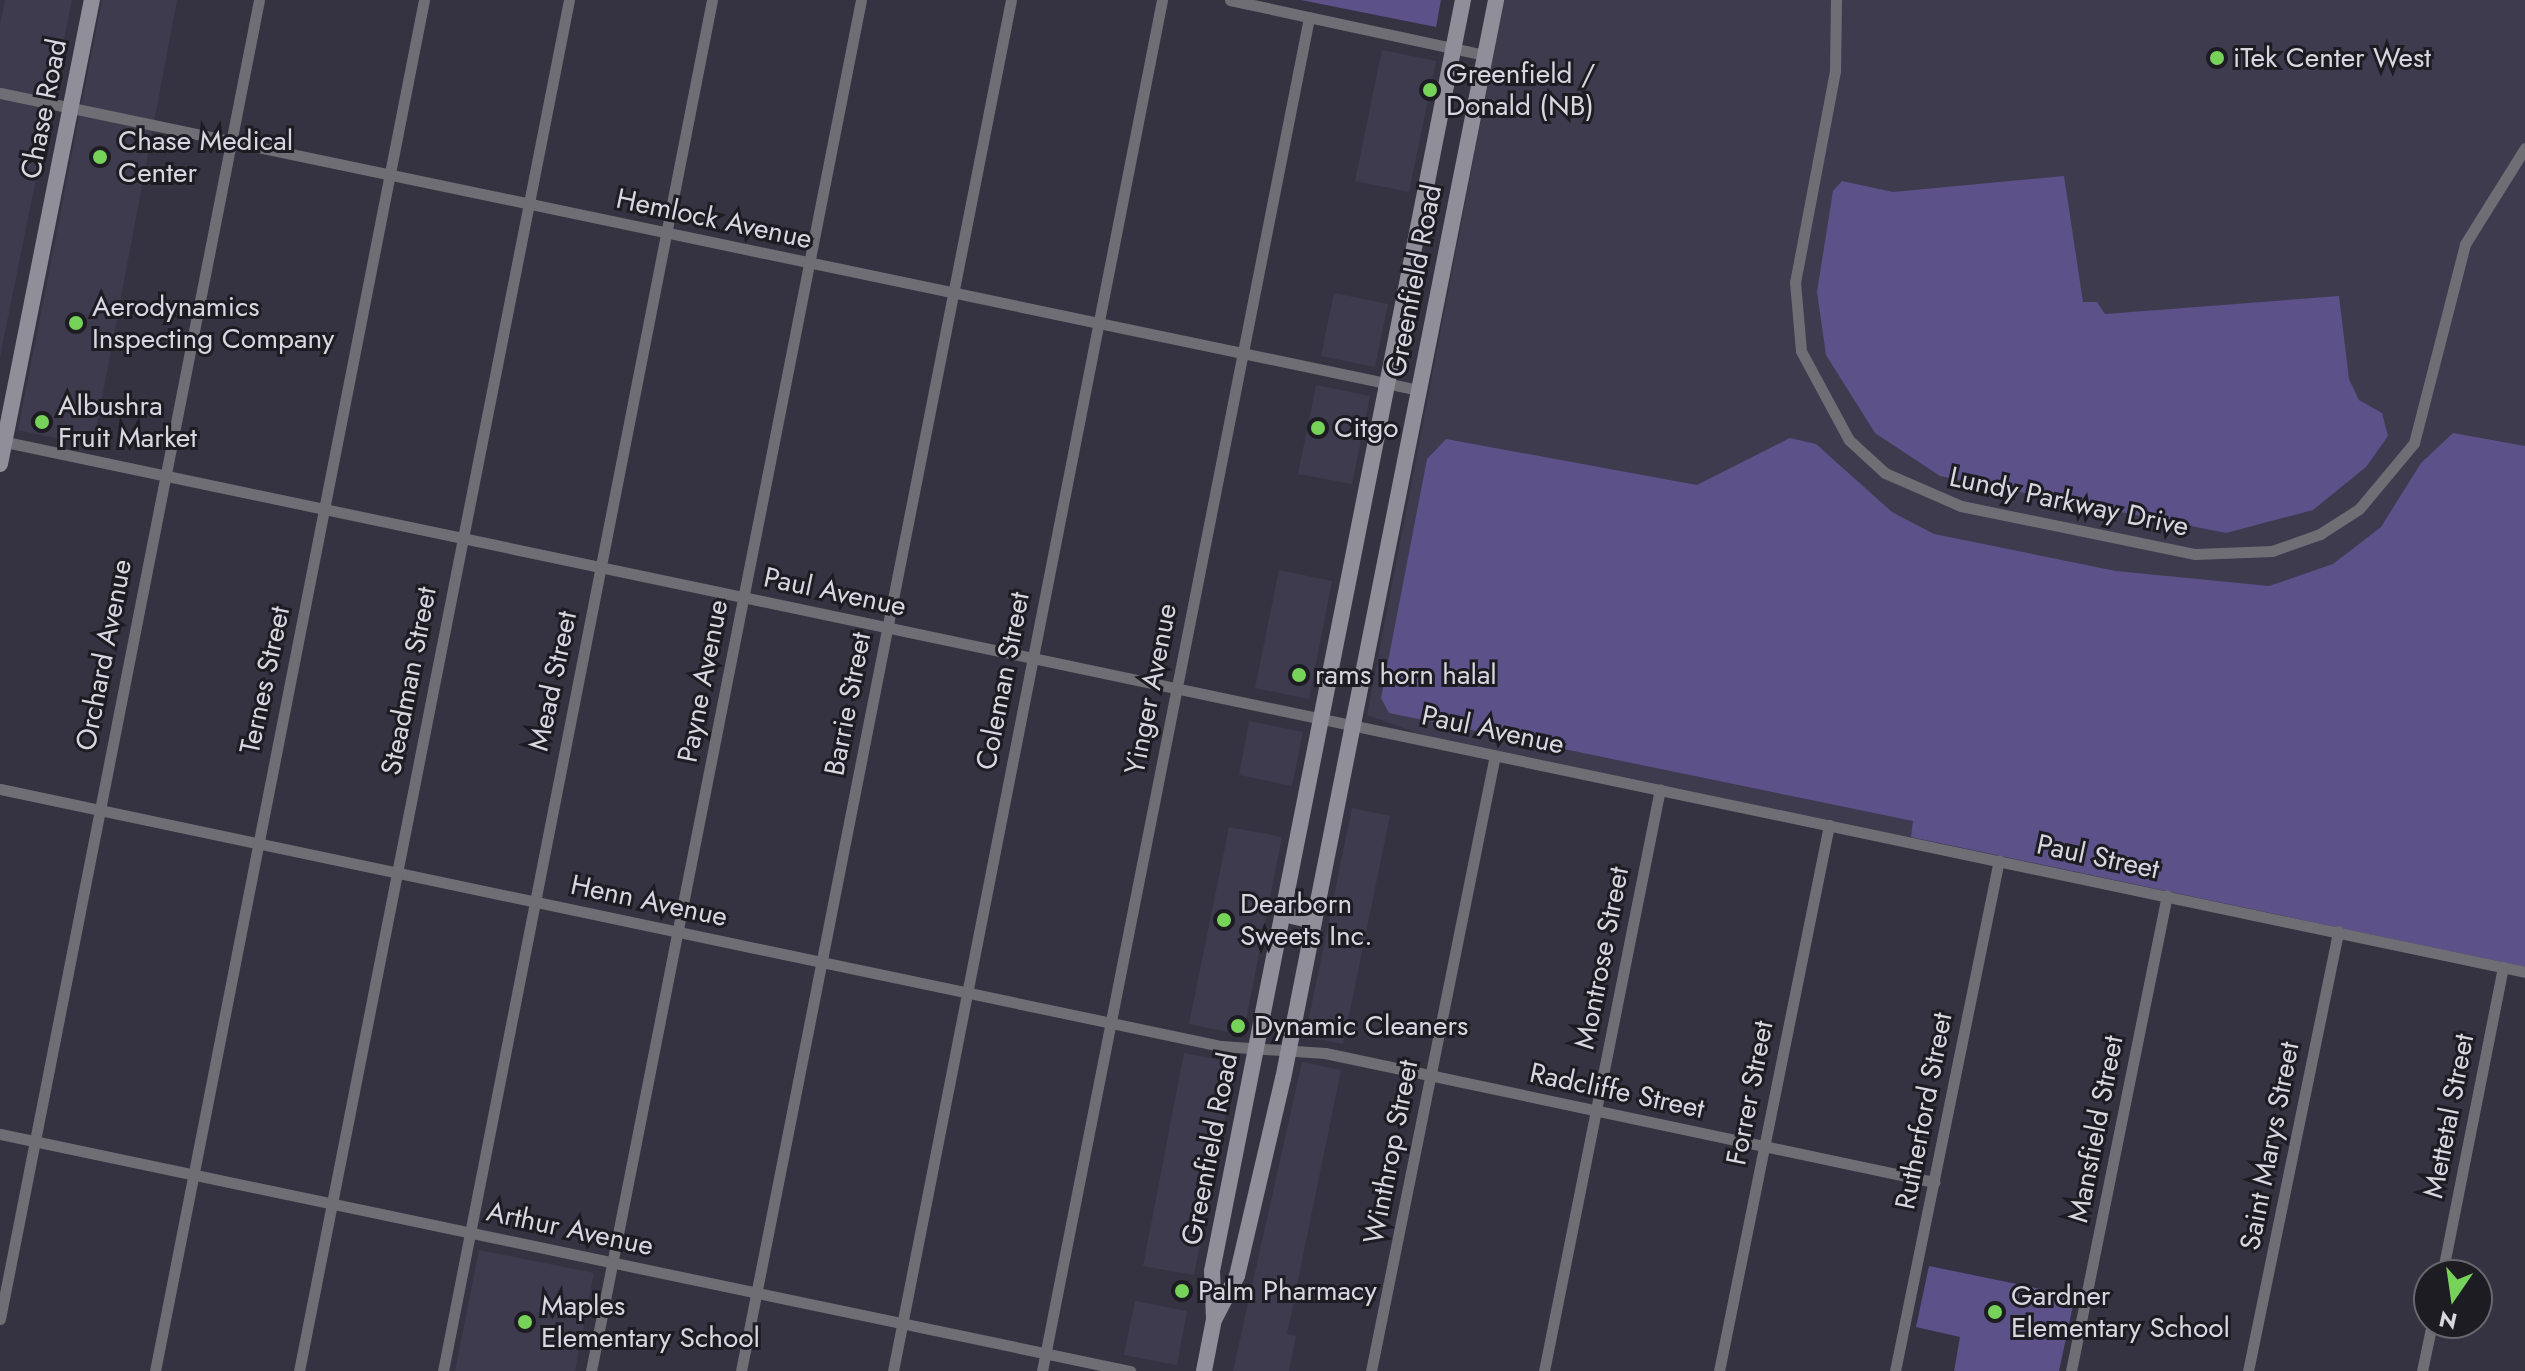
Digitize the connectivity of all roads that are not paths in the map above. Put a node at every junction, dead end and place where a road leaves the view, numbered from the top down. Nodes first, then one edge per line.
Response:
1 (92, 0) edge
2 (259, 0) edge
3 (424, 0) edge
4 (569, 0) edge
5 (712, 0) edge
6 (861, 0) edge
7 (1011, 0) edge
8 (1162, 0) edge
9 (1230, 0) edge
10 (1463, 0) edge
11 (1496, 0) edge
12 (1836, 0) edge
13 (1309, 17) junction
14 (1454, 48) junction
15 (1485, 55) junction
16 (0, 93) edge
17 (71, 108) junction
18 (232, 141) junction
19 (2525, 148) edge
20 (2525, 159) edge
21 (2512, 166) junction
22 (390, 175) junction
23 (529, 205) junction
24 (666, 233) junction
25 (809, 263) junction
26 (954, 293) junction
27 (1099, 323) junction
28 (1242, 353) junction
29 (1388, 384) junction
30 (1419, 390) junction
31 (2, 441) edge
32 (0, 464) edge
33 (164, 475) junction
34 (324, 509) junction
35 (463, 539) junction
36 (601, 567) junction
37 (744, 597) junction
38 (888, 627) junction
39 (1032, 658) junction
40 (1176, 687) junction
41 (1322, 718) junction
42 (1352, 725) junction
43 (1495, 755) junction
44 (0, 789) edge
45 (1660, 789) junction
46 (98, 810) junction
47 (1829, 825) junction
48 (257, 842) junction
49 (1999, 860) junction
50 (396, 872) junction
51 (2167, 896) junction
52 (533, 901) junction
53 (1283, 914) junction
54 (1314, 921) junction
55 (677, 931) junction
56 (2338, 931) junction
57 (821, 961) junction
58 (2503, 967) junction
59 (2525, 972) edge
60 (965, 992) junction
61 (1111, 1022) junction
62 (1257, 1049) junction
63 (1289, 1049) junction
64 (1431, 1076) junction
65 (1596, 1111) junction
66 (0, 1134) edge
67 (33, 1141) junction
68 (1764, 1146) junction
69 (194, 1174) junction
70 (1934, 1182) junction
71 (331, 1203) junction
72 (471, 1232) junction
73 (2445, 1259) edge
74 (613, 1262) junction
75 (756, 1292) junction
76 (0, 1319) edge
77 (1214, 1319) junction
78 (902, 1323) junction
79 (2429, 1339) edge
80 (1045, 1353) junction
81 (155, 1371) edge
82 (299, 1371) edge
83 (443, 1371) edge
84 (591, 1371) edge
85 (741, 1371) edge
86 (893, 1371) edge
87 (1042, 1371) edge
88 (1130, 1371) edge
89 (1204, 1371) edge
90 (1371, 1371) edge
91 (1544, 1371) edge
92 (1719, 1371) edge
93 (1895, 1371) edge
94 (2071, 1371) edge
95 (2248, 1371) edge
96 (2422, 1371) edge

1 - 17 main road, Chase Road
2 - 18 street, Orchard Avenue
3 - 22 street, Ternes Street
4 - 23 street, Steadman Street
5 - 24 street, Mead Street
6 - 25 street, Payne Avenue
7 - 26 street, Barrie Street
8 - 27 street, Coleman Street
9 - 13 street
10 - 14 main road, Greenfield Road
11 - 15 main road, Greenfield Road
12 - 21 street, Lundy Parkway Drive
13 - 14 street
13 - 28 street, Yinger Avenue
14 - 15 street
14 - 29 main road, Greenfield Road
15 - 30 main road, Greenfield Road
16 - 17 street, Hemlock Avenue
17 - 18 street, Hemlock Avenue
17 - 31 main road, Chase Road
18 - 22 street, Hemlock Avenue
18 - 33 street, Orchard Avenue
19 - 21 street, Lundy Parkway Drive
20 - 21 street
22 - 23 street, Hemlock Avenue
22 - 34 street, Ternes Street
23 - 24 street, Hemlock Avenue
23 - 35 street, Steadman Street
24 - 25 street, Hemlock Avenue
24 - 36 street, Mead Street
25 - 26 street, Hemlock Avenue
25 - 37 street, Payne Avenue
26 - 27 street, Hemlock Avenue
26 - 38 street, Barrie Street
27 - 28 street, Hemlock Avenue
27 - 39 street, Coleman Street
28 - 29 street, Hemlock Avenue
28 - 40 street, Yinger Avenue
29 - 30 street, Hemlock Avenue
29 - 41 main road, Greenfield Road
30 - 42 main road, Greenfield Road
31 - 32 main road, Chase Road
31 - 33 street, Paul Avenue
33 - 34 street, Paul Avenue
33 - 46 street, Orchard Avenue
34 - 35 street, Paul Avenue
34 - 48 street, Ternes Street
35 - 36 street, Paul Avenue
35 - 50 street, Steadman Street
36 - 37 street, Paul Avenue
36 - 52 street, Mead Street
37 - 38 street, Paul Avenue
37 - 55 street, Payne Avenue
38 - 39 street, Paul Avenue
38 - 57 street, Barrie Street
39 - 40 street, Paul Avenue
39 - 60 street, Coleman Street
40 - 41 street, Paul Avenue
40 - 61 street, Yinger Avenue
41 - 42 street, Paul Avenue
41 - 53 main road, Greenfield Road
42 - 43 street, Paul Avenue
42 - 54 main road, Greenfield Road
43 - 45 street, Paul Avenue
43 - 64 street, Winthrop Street
44 - 46 street, Henn Avenue
45 - 47 street, Paul Street
45 - 65 street, Montrose Street
46 - 48 street, Henn Avenue
46 - 67 street, Orchard Avenue
47 - 49 street, Paul Street
47 - 68 street, Forrer Street
48 - 50 street, Henn Avenue
48 - 69 street, Ternes Street
49 - 51 street, Paul Street
49 - 70 street, Rutherford Street
50 - 52 street, Henn Avenue
50 - 71 street, Steadman Street
51 - 56 street, Paul Street
51 - 94 street, Mansfield Street
52 - 55 street, Henn Avenue
52 - 72 street, Mead Street
53 - 54 main road
53 - 62 main road, Greenfield Road
54 - 63 main road, Greenfield Road
55 - 57 street, Henn Avenue
55 - 74 street, Payne Avenue
56 - 58 street, Paul Street
56 - 95 street, Saint Marys Street
57 - 60 street, Henn Avenue
57 - 75 street, Barrie Street
58 - 59 street, Paul Street
58 - 73 street, Mettetal Street
60 - 61 street, Henn Avenue
60 - 78 street, Coleman Street
61 - 62 street, Henn Avenue
61 - 80 street, Yinger Avenue
62 - 63 street, Henn Avenue
62 - 77 main road, Greenfield Road
63 - 64 street, Radcliffe Street
63 - 77 main road, Greenfield Road
64 - 65 street, Radcliffe Street
64 - 90 street, Winthrop Street
65 - 68 street, Radcliffe Street
65 - 91 street, Montrose Street
66 - 67 street, Arthur Avenue
67 - 69 street, Arthur Avenue
67 - 76 street, Orchard Avenue
68 - 70 street, Radcliffe Street
68 - 92 street, Forrer Street
69 - 71 street, Arthur Avenue
69 - 81 street, Ternes Street
70 - 93 street, Rutherford Street
71 - 72 street, Arthur Avenue
71 - 82 street, Steadman Street
72 - 74 street, Arthur Avenue
72 - 83 street, Mead Street
74 - 75 street, Arthur Avenue
74 - 84 street, Payne Avenue
75 - 78 street, Arthur Avenue
75 - 85 street, Barrie Street
77 - 89 main road, Greenfield Road
78 - 80 street, Arthur Avenue
78 - 86 street, Coleman Street
79 - 96 street
80 - 87 street, Yinger Avenue
80 - 88 street, Arthur Avenue

